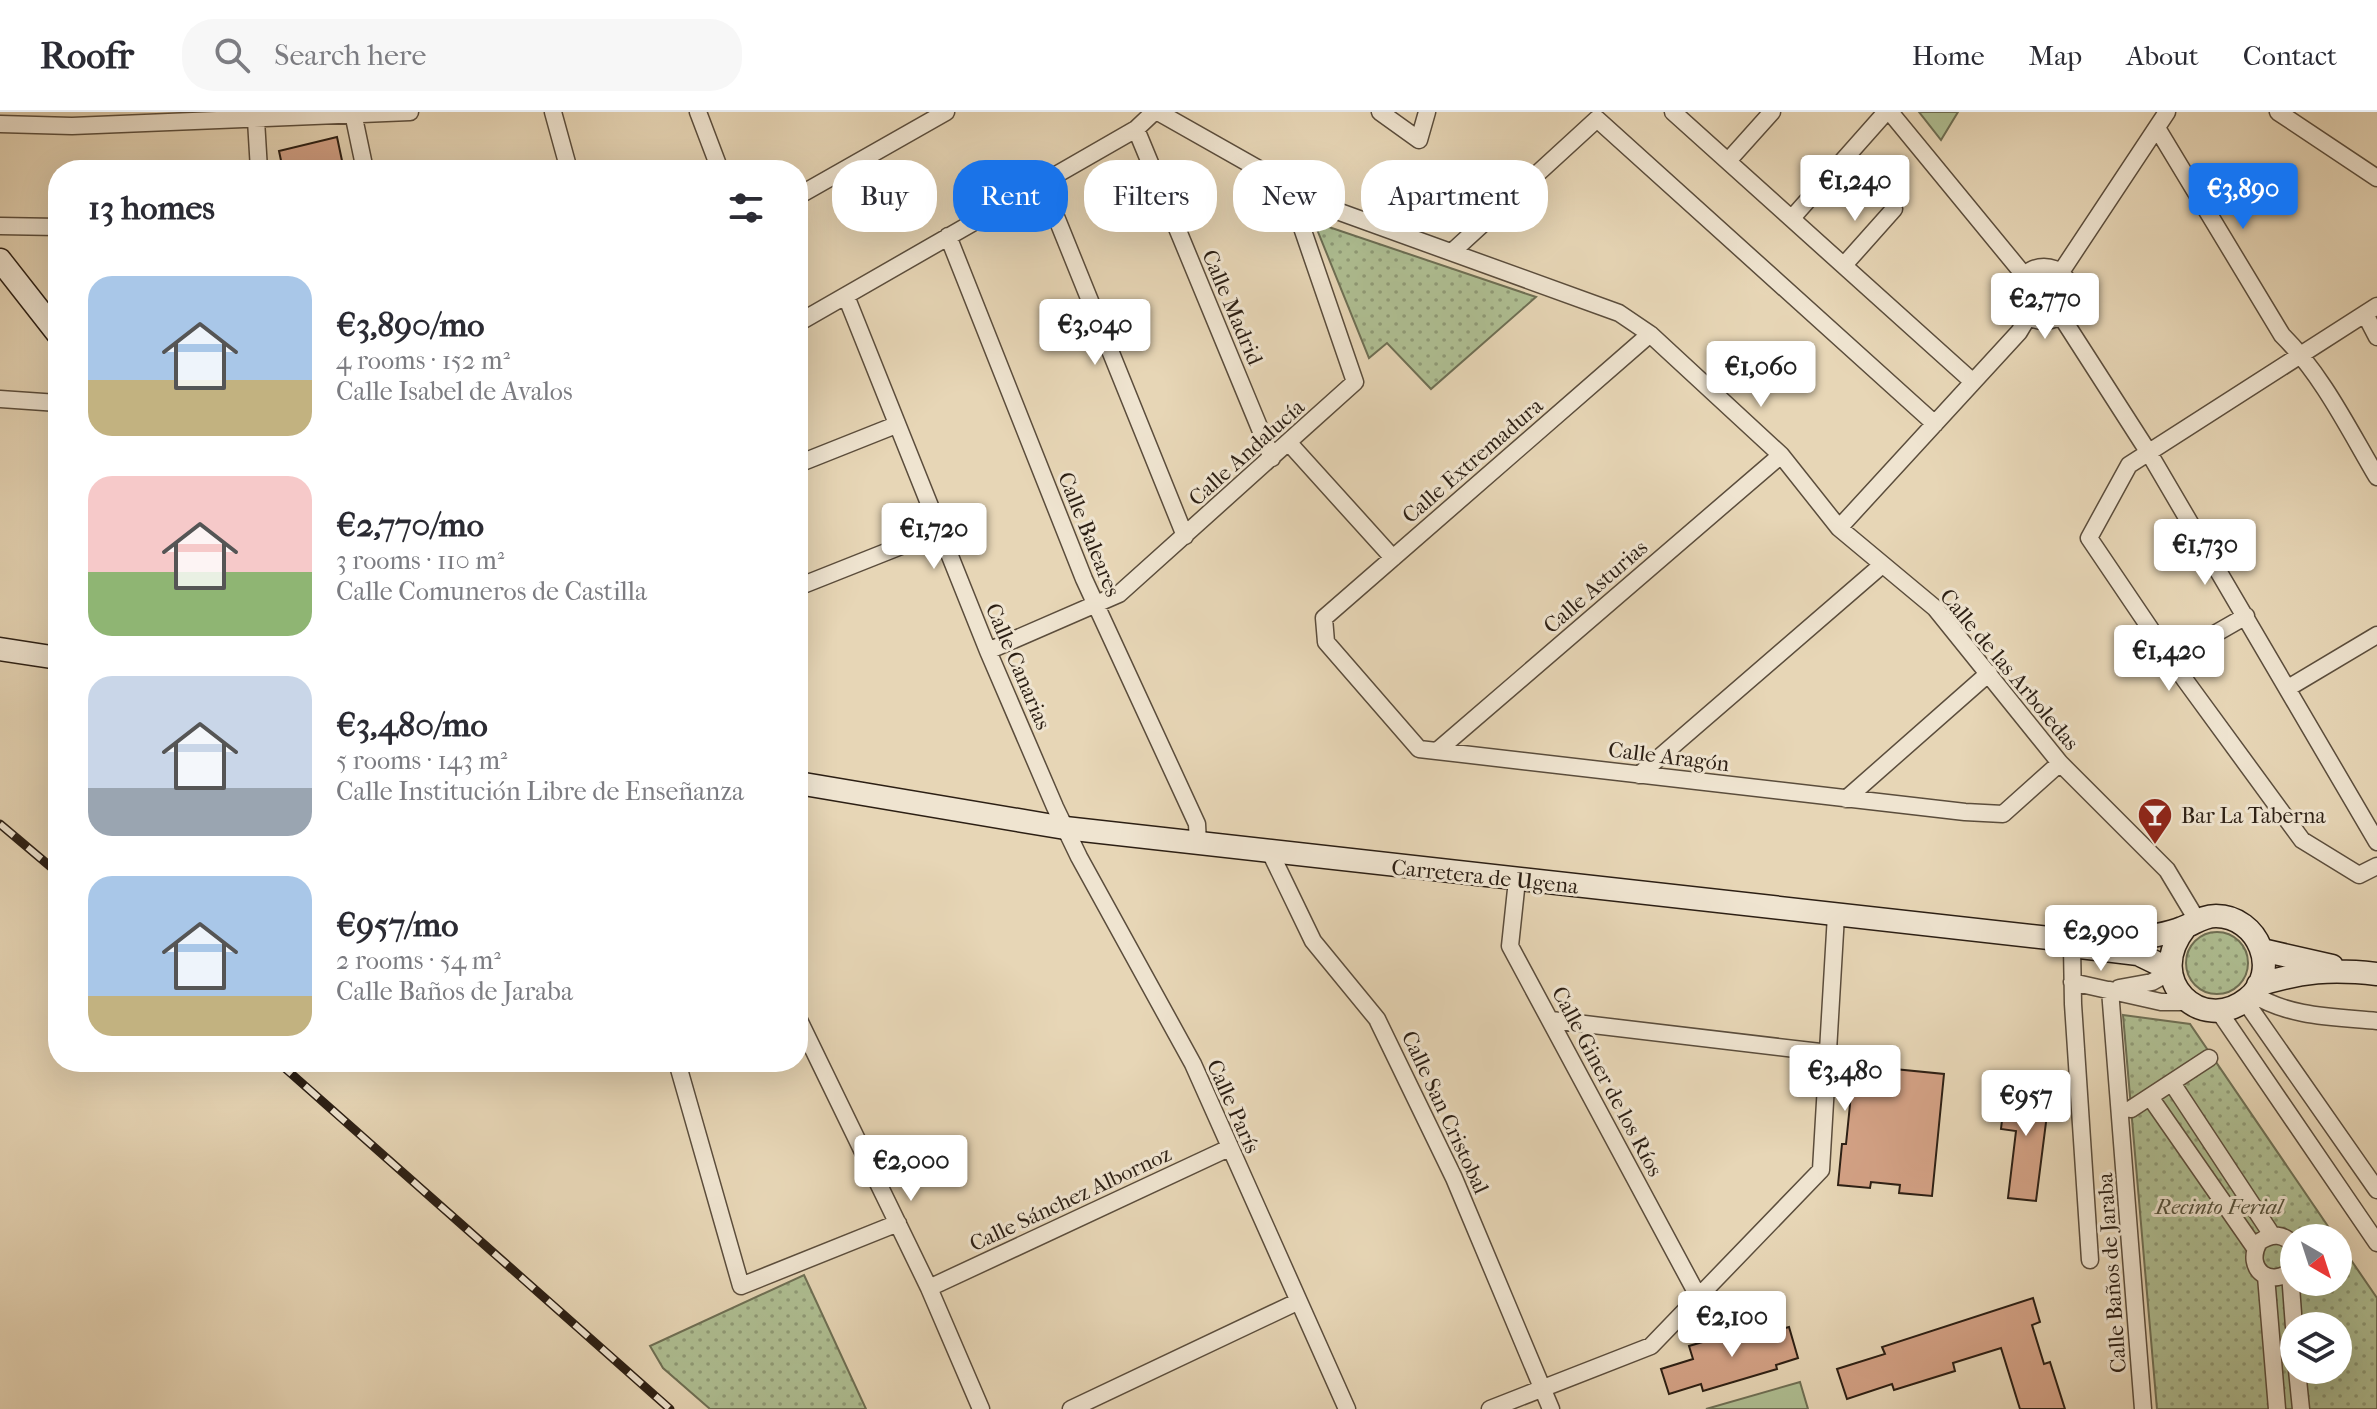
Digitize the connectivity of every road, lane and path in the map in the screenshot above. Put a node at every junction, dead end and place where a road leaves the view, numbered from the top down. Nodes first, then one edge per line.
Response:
1 (410, 112) edge
2 (553, 112) edge
3 (698, 112) edge
4 (946, 112) edge
5 (1156, 112) edge
6 (1380, 112) edge
7 (1427, 112) edge
8 (1673, 112) edge
9 (1772, 112) edge
10 (1888, 112) edge
11 (2167, 112) edge
12 (2278, 112) edge
13 (353, 113) edge
14 (300, 115) edge
15 (72, 119) edge
16 (256, 120) junction
17 (0, 124) edge
18 (2157, 128) junction
19 (1136, 129) junction
20 (258, 160) edge
21 (363, 160) edge
22 (566, 160) edge
23 (716, 160) edge
24 (1240, 160) edge
25 (1728, 161) junction
26 (1068, 167) edge
27 (2377, 178) edge
28 (808, 190) edge
29 (1894, 209) dead end
30 (1345, 214) edge
31 (1792, 218) junction
32 (0, 226) edge
33 (48, 227) edge
34 (955, 232) edge
35 (1062, 232) edge
36 (1303, 232) edge
37 (948, 236) junction
38 (1452, 252) junction
39 (0, 260) edge
40 (1845, 264) junction
41 (2061, 272) junction
42 (2024, 275) junction
43 (846, 296) junction
44 (2371, 310) edge
45 (2061, 316) junction
46 (808, 317) edge
47 (2028, 317) junction
48 (48, 321) edge
49 (1650, 334) junction
50 (2377, 337) edge
51 (2301, 355) junction
52 (1973, 382) junction
53 (0, 399) edge
54 (48, 402) edge
55 (1935, 424) junction
56 (896, 425) junction
57 (1289, 443) junction
58 (2149, 453) junction
59 (1781, 455) junction
60 (1272, 458) junction
61 (808, 460) edge
62 (2377, 477) edge
63 (1839, 528) junction
64 (939, 531) junction
65 (1185, 536) junction
66 (1393, 558) junction
67 (1882, 565) junction
68 (808, 583) edge
69 (1096, 606) junction
70 (2246, 616) junction
71 (1324, 618) joint
72 (2377, 635) edge
73 (0, 649) edge
74 (988, 651) junction
75 (48, 656) edge
76 (2171, 659) junction
77 (1989, 673) junction
78 (2288, 688) junction
79 (1437, 751) junction
80 (2060, 763) junction
81 (1639, 775) junction
82 (808, 785) edge
83 (1846, 799) junction
84 (1065, 828) junction
85 (2377, 842) edge
86 (1198, 844) junction
87 (1270, 852) junction
88 (2377, 866) edge
89 (1517, 880) junction
90 (1836, 915) junction
91 (2191, 924) junction
92 (2049, 938) junction
93 (2072, 946) junction
94 (2262, 950) junction
95 (2170, 970) junction
96 (2344, 971) junction
97 (2377, 974) edge
98 (2072, 982) junction
99 (2110, 990) junction
100 (2252, 993) junction
101 (2189, 1002) junction
102 (2218, 1010) junction
103 (1551, 1020) junction
104 (2377, 1021) edge
105 (808, 1038) edge
106 (1829, 1053) junction
107 (2209, 1058) dead end
108 (680, 1072) edge
109 (2172, 1083) junction
110 (2150, 1097) junction
111 (2131, 1109) dead end
112 (1229, 1148) junction
113 (2377, 1190) edge
114 (898, 1223) junction
115 (2272, 1235) junction
116 (2280, 1236) edge
117 (2377, 1243) edge
118 (2255, 1248) junction
119 (2090, 1260) dead end
120 (2266, 1276) junction
121 (2280, 1276) edge
122 (929, 1288) junction
123 (1698, 1296) junction
124 (1297, 1302) junction
125 (2298, 1384) edge
126 (1543, 1388) junction
127 (981, 1409) edge
128 (1071, 1409) edge
129 (1347, 1409) edge
130 (1490, 1409) edge
131 (1551, 1409) edge
132 (2143, 1409) edge
133 (2277, 1409) edge
134 (2301, 1409) edge

1 - 13 street
2 - 22 street
3 - 23 street
4 - 28 street
5 - 19 street
5 - 24 street, Calle de las Arboledas
6 - 7 street
8 - 25 street
9 - 25 street
10 - 31 street
10 - 42 street
11 - 18 street
12 - 27 street
13 - 14 street
13 - 21 street
14 - 16 street
15 - 16 street
15 - 17 street
16 - 20 street
18 - 41 street
18 - 51 street
19 - 26 street
19 - 60 street, Calle Madrid
25 - 31 street
29 - 40 street
30 - 38 street, Calle de las Arboledas
31 - 40 street
32 - 33 street
34 - 37 street
35 - 65 street
36 - 57 street, Calle Andalucía
37 - 43 street
37 - 69 street, Calle Baleares
38 - 49 street, Calle de las Arboledas
38 - 55 street
39 - 48 main road
40 - 52 street
41 - 42 street
41 - 45 street
42 - 47 street
43 - 46 street
43 - 56 street, Calle Canarias
44 - 50 street
44 - 51 street
45 - 47 street
45 - 58 street
47 - 52 street
49 - 59 street, Calle de las Arboledas
49 - 66 street, Calle Extremadura
51 - 58 street
51 - 62 street
52 - 55 street
53 - 54 street
55 - 63 street
56 - 61 street
56 - 64 street, Calle Canarias
57 - 60 street, Calle Andalucía
57 - 66 street
58 - 70 street
58 - 76 street
59 - 63 street, Calle de las Arboledas
59 - 79 street, Calle Asturias
60 - 65 street, Calle Andalucía
63 - 67 street, Calle de las Arboledas
64 - 68 street
64 - 74 street, Calle Canarias
65 - 69 street, Calle Andalucía
66 - 71 street, Calle Extremadura
67 - 77 street, Calle de las Arboledas
67 - 81 street
69 - 74 street, Calle Andalucía
69 - 86 street, Calle Baleares
70 - 76 street
70 - 78 street
71 - 79 street, Calle Aragón
72 - 78 street
73 - 75 main road
74 - 84 street, Calle Canarias
76 - 88 street
77 - 80 street, Calle de las Arboledas
77 - 83 street
78 - 85 street
79 - 81 street, Calle Aragón
80 - 83 street, Calle Aragón
80 - 91 street, Calle de las Arboledas
81 - 83 street, Calle Aragón
82 - 84 main road, Carretera de Ugena
84 - 86 main road, Carretera de Ugena
84 - 112 street, Calle París
86 - 87 main road, Carretera de Ugena
87 - 89 main road, Carretera de Ugena
87 - 126 street, Calle San Cristobal
89 - 90 main road, Carretera de Ugena
89 - 103 street, Calle Giner de los Ríos
90 - 92 main road, Carretera de Ugena
90 - 106 street
91 - 92 main road
91 - 94 main road
91 - 95 main road
92 - 93 main road, Carretera de Ugena
93 - 95 main road, Carretera de Ugena
93 - 98 street
94 - 96 main road
94 - 100 main road
95 - 99 street
95 - 101 main road
96 - 97 main road
96 - 100 main road
98 - 99 street
98 - 119 street
99 - 101 street
99 - 132 street, Calle Baños de Jaraba
100 - 102 main road
100 - 104 street
100 - 113 street
101 - 102 main road
102 - 117 street
103 - 106 street
103 - 123 street, Calle Giner de los Ríos
105 - 114 street
106 - 123 street
107 - 109 street
108 - 114 street
109 - 110 street
109 - 115 street
110 - 111 street
110 - 118 street
112 - 122 street, Calle Sánchez Albornoz
112 - 124 street, Calle París
114 - 122 street
115 - 116 street
115 - 118 street
118 - 120 street
120 - 121 street
120 - 133 street
122 - 127 street
123 - 126 street
124 - 128 street
124 - 129 street, Calle París
125 - 134 street
126 - 130 street
126 - 131 street, Calle San Cristobal

